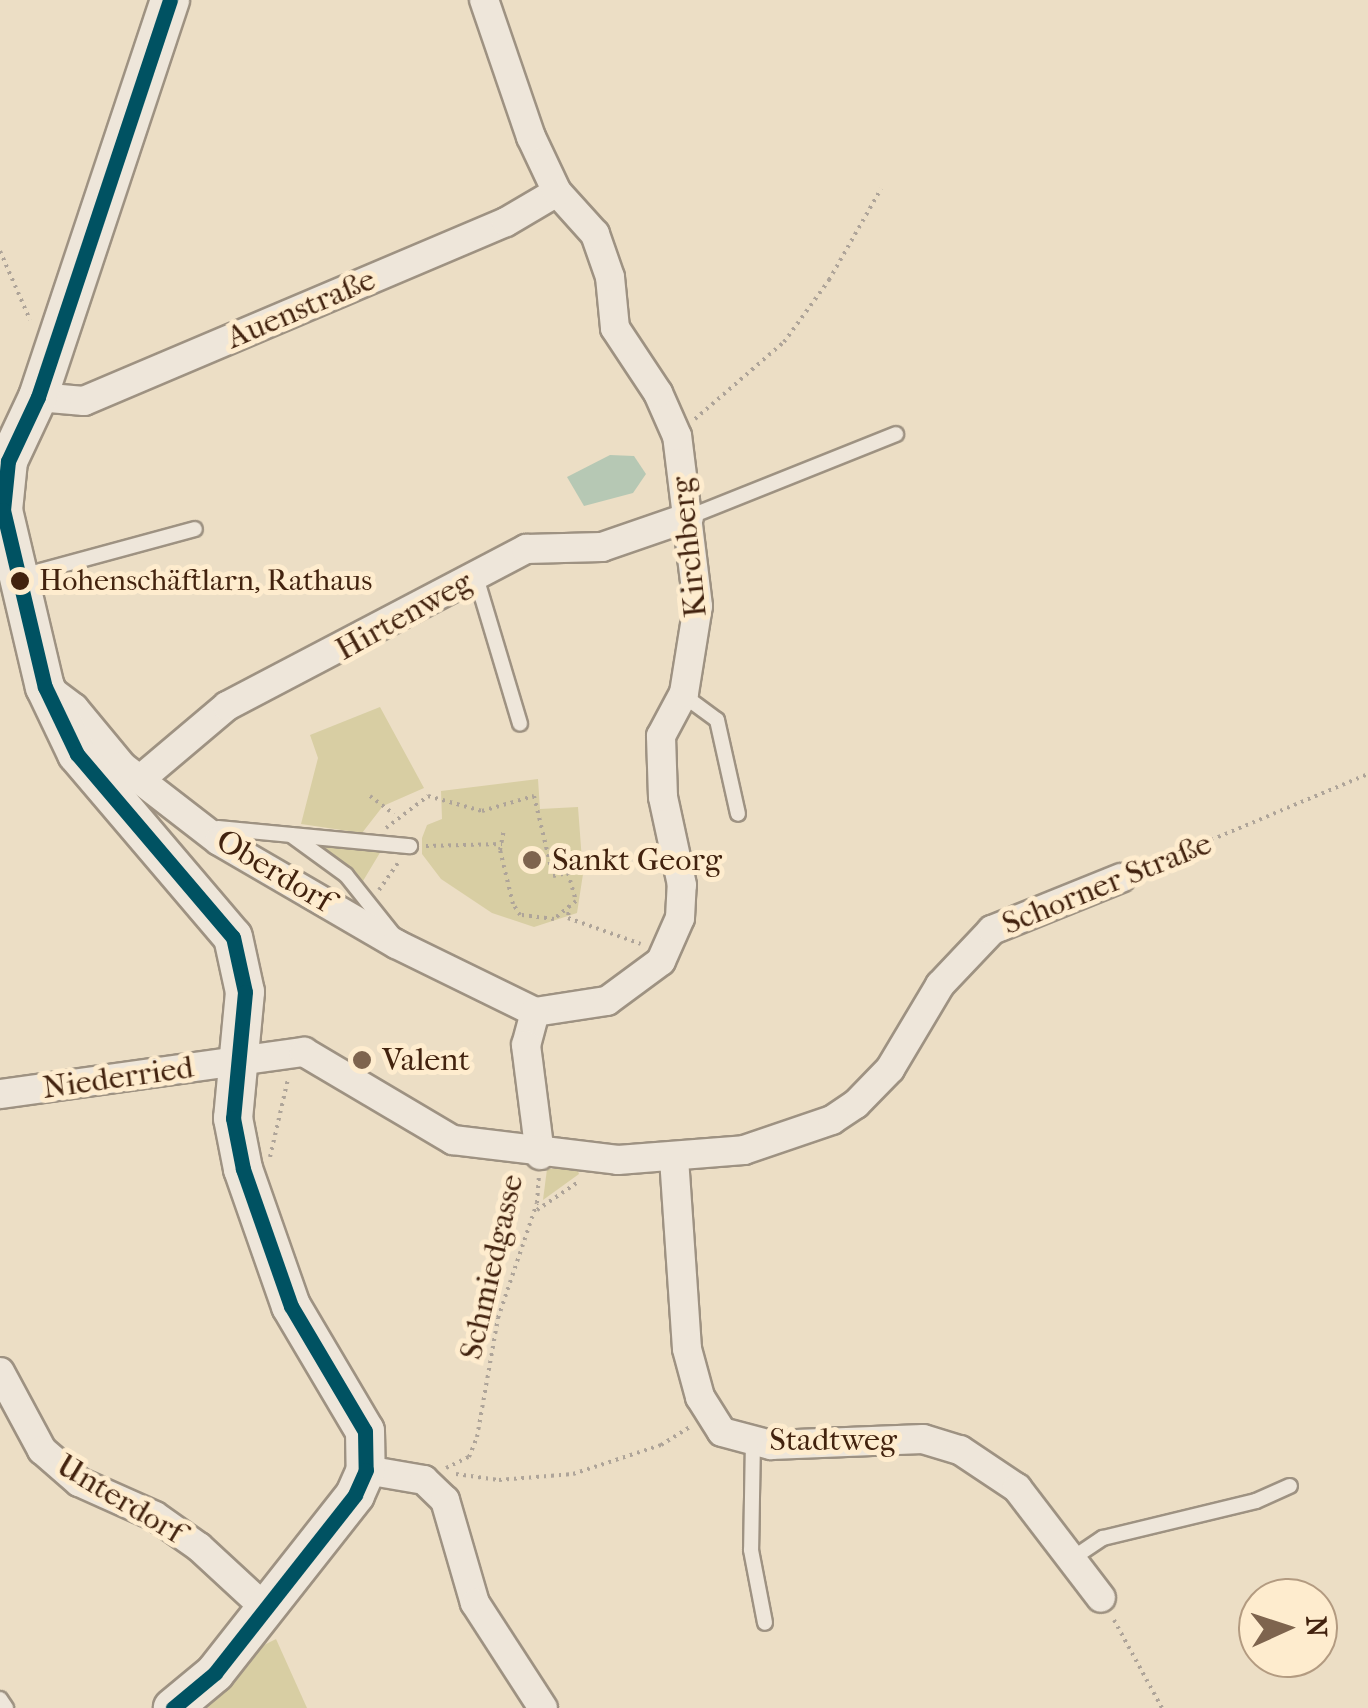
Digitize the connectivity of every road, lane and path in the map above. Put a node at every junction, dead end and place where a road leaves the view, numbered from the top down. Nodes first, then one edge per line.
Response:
1 (170, 0) edge
2 (484, 0) edge
3 (882, 189) dead end
4 (557, 192) junction
5 (0, 252) edge
6 (56, 342) junction
7 (38, 397) junction
8 (896, 434) dead end
9 (676, 436) junction
10 (1, 510) edge
11 (689, 517) junction
12 (194, 528) dead end
13 (476, 577) junction
14 (15, 578) junction
15 (45, 686) junction
16 (683, 695) junction
17 (520, 724) dead end
18 (1368, 774) edge
19 (143, 777) junction
20 (370, 796) dead end
21 (180, 810) junction
22 (738, 814) dead end
23 (395, 815) junction
24 (504, 829) dead end
25 (291, 835) junction
26 (504, 841) junction
27 (376, 843) junction
28 (410, 846) junction
29 (1121, 878) joint
30 (369, 904) junction
31 (569, 905) junction
32 (396, 944) junction
33 (666, 953) junction
34 (536, 1012) junction
35 (304, 1052) junction
36 (237, 1064) junction
37 (0, 1094) edge
38 (540, 1155) junction
39 (674, 1158) junction
40 (618, 1160) junction
41 (243, 1169) junction
42 (533, 1213) junction
43 (0, 1372) edge
44 (712, 1416) junction
45 (753, 1440) junction
46 (366, 1470) junction
47 (1290, 1486) dead end
48 (1073, 1558) junction
49 (1101, 1598) joint
50 (264, 1607) junction
51 (764, 1623) dead end
52 (0, 1699) edge
53 (6, 1708) edge
54 (173, 1708) edge
55 (543, 1708) edge
56 (1162, 1708) edge

1 - 6 main road
2 - 4 street, Kirchberg
3 - 9 path
4 - 7 street, Auenstraße
4 - 9 street, Kirchberg
5 - 6 path
6 - 7 main road
7 - 10 main road
8 - 11 lane
9 - 11 street, Kirchberg
10 - 14 main road
11 - 13 street, Hirtenweg
11 - 16 street, Kirchberg
12 - 14 lane
13 - 17 lane
13 - 19 street, Hirtenweg
14 - 15 main road
15 - 19 street, Oberdorf
15 - 36 main road
16 - 22 lane
16 - 33 street, Kirchberg
18 - 29 path, Schorner Straße
19 - 21 street, Oberdorf
20 - 23 path
21 - 25 lane
21 - 32 street, Oberdorf
23 - 27 path
23 - 31 path
24 - 26 path
25 - 27 lane
25 - 30 lane
26 - 28 path
26 - 31 path
27 - 28 lane
28 - 30 path
29 - 39 street, Schorner Straße
30 - 32 lane
31 - 33 path
32 - 34 street, Oberdorf
33 - 34 street, Kirchberg
34 - 38 street
35 - 36 street
35 - 38 street, Schorner Straße
35 - 41 path
36 - 37 street, Niederried
36 - 41 main road
38 - 40 street, Schorner Straße
38 - 42 path, Schmiedgasse
39 - 40 street, Schorner Straße
39 - 44 street
40 - 42 path
41 - 46 main road
42 - 44 path, Schmiedgasse
43 - 50 street, Unterdorf
44 - 45 street, Stadtweg
45 - 48 street, Stadtweg
45 - 51 lane
46 - 50 main road
46 - 55 street
47 - 48 lane
48 - 49 street, Stadtweg
49 - 56 path
50 - 54 main road
52 - 53 lane

